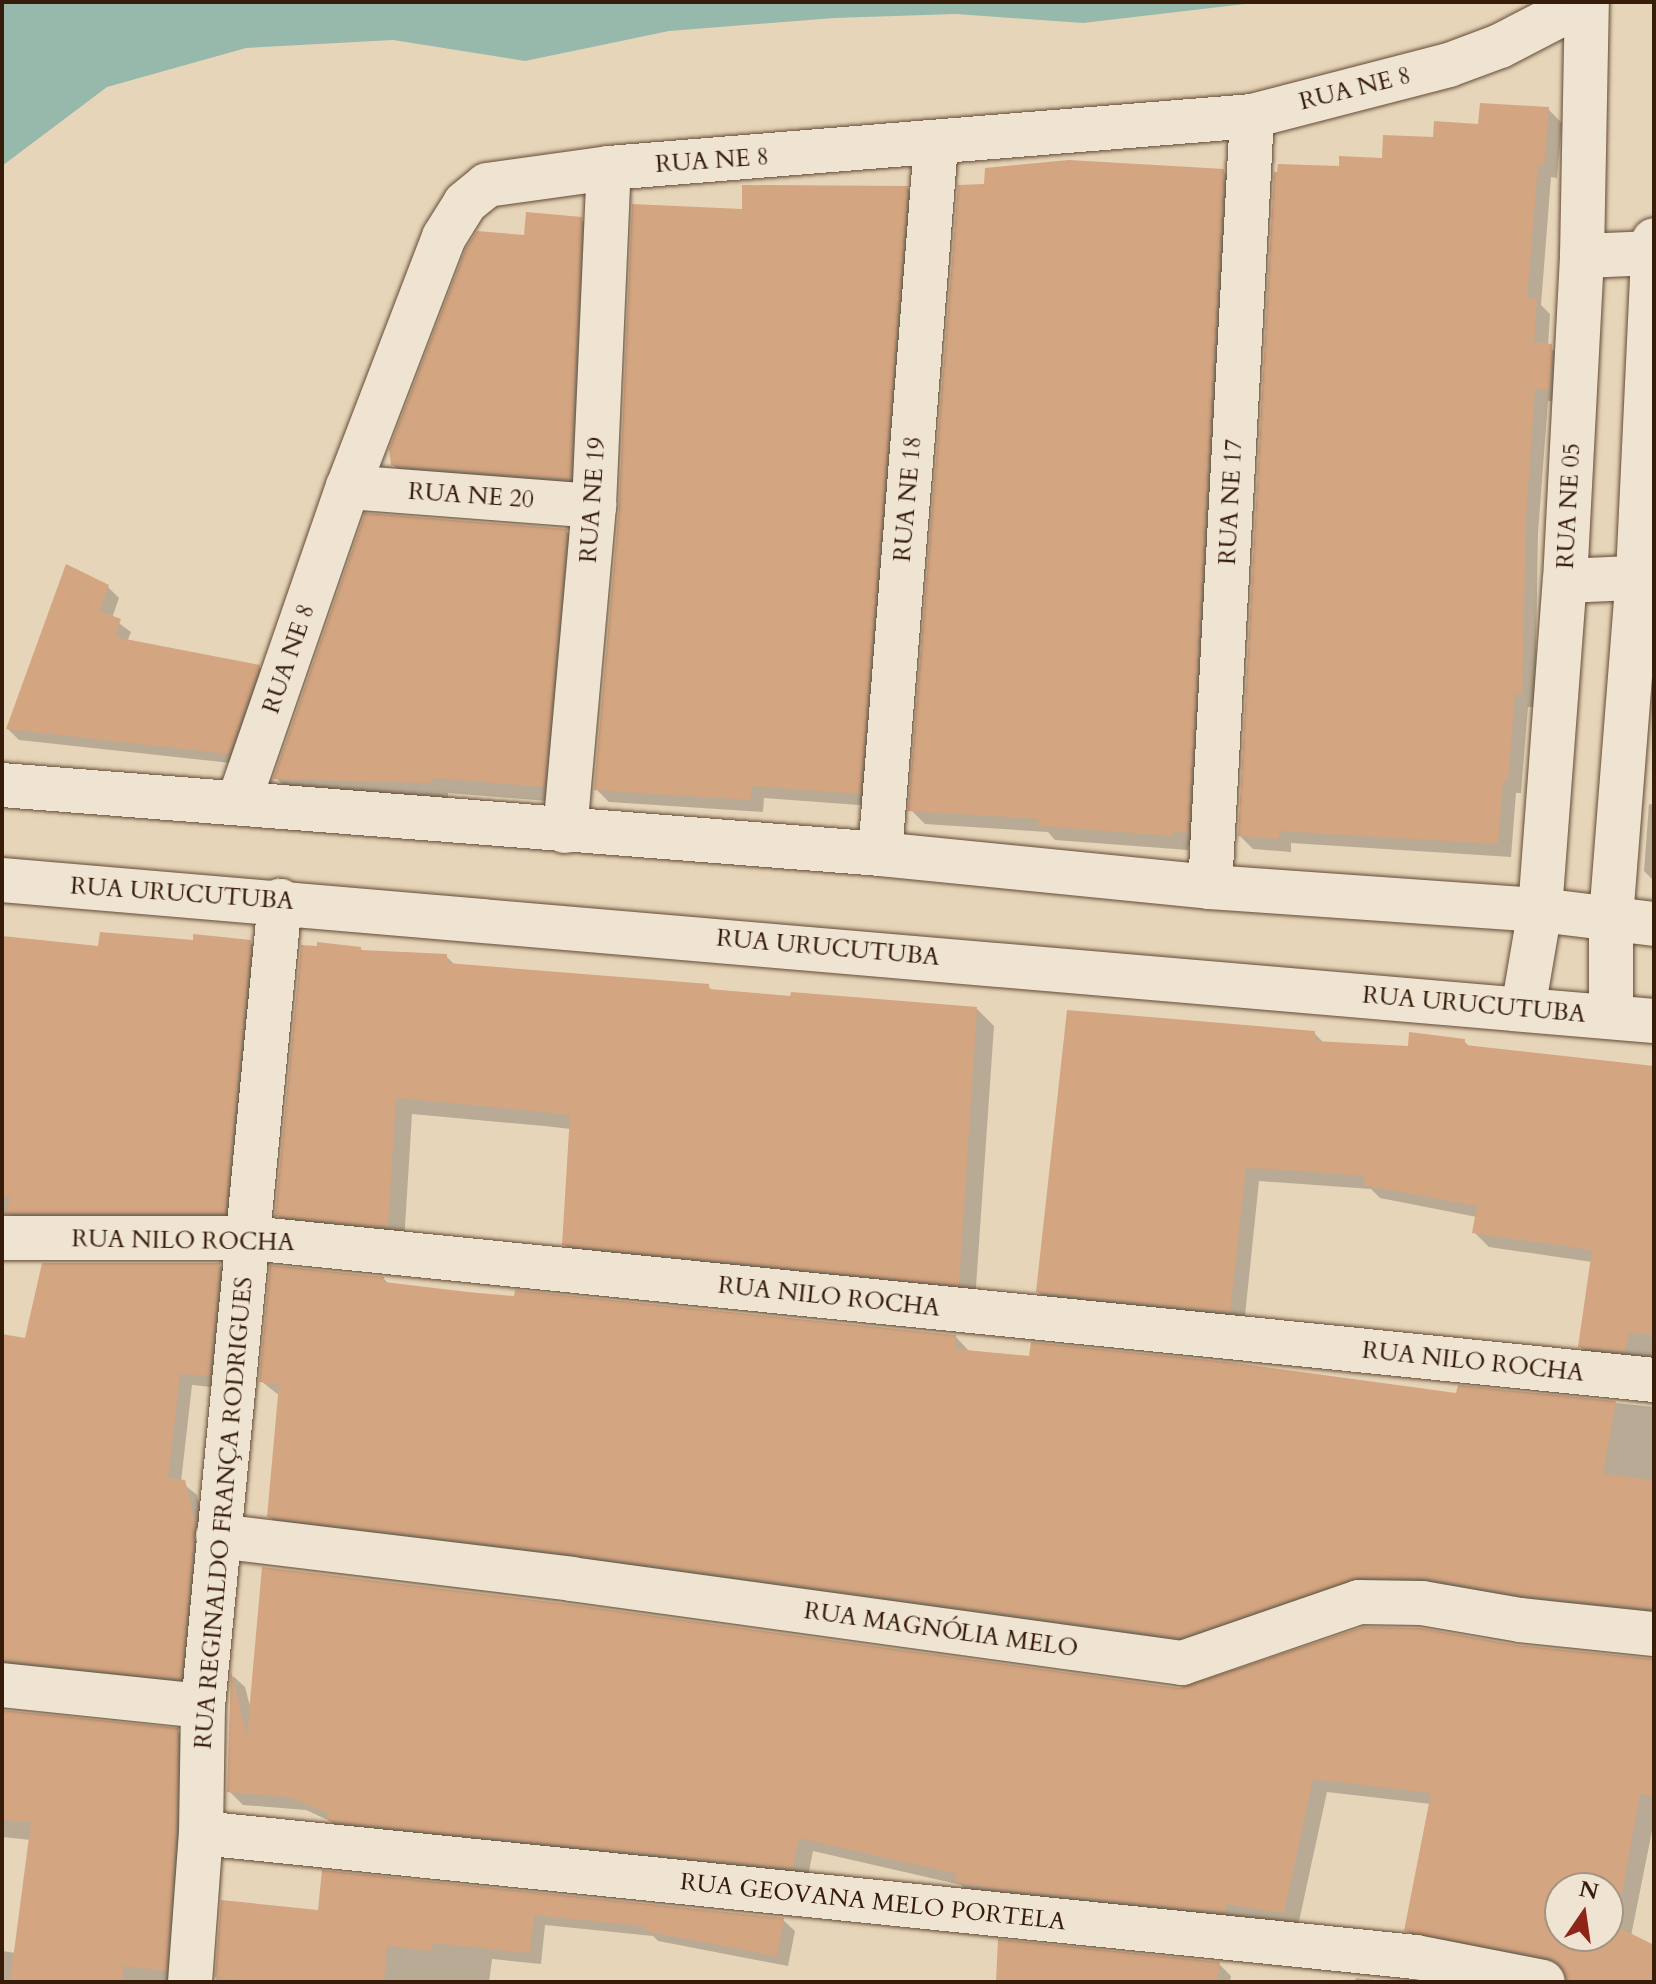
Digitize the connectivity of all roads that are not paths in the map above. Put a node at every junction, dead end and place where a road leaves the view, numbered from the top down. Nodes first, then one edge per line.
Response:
1 (1586, 2) edge
2 (1252, 116) junction
3 (936, 144) junction
4 (609, 168) junction
5 (1654, 240) edge
6 (1654, 253) edge
7 (1582, 256) junction
8 (348, 487) junction
9 (594, 506) junction
10 (1646, 576) edge
11 (1565, 581) junction
12 (2, 785) edge
13 (239, 801) junction
14 (565, 831) junction
15 (880, 854) junction
16 (2, 880) edge
17 (1210, 887) junction
18 (280, 901) junction
19 (1540, 910) junction
20 (1611, 918) junction
21 (1654, 924) edge
22 (1523, 1009) junction
23 (1611, 1017) junction
24 (1654, 1021) edge
25 (2, 1238) edge
26 (249, 1238) junction
27 (1654, 1380) edge
28 (218, 1536) junction
29 (1654, 1634) edge
30 (2, 1685) edge
31 (203, 1706) junction
32 (201, 1833) junction
33 (190, 1982) edge
34 (1543, 1982) edge

1 - 2 street, RUA NE 8
1 - 7 street, RUA NE 05
2 - 3 street, RUA NE 8
2 - 17 street, RUA NE 17
3 - 4 street, RUA NE 8
3 - 15 street, RUA NE 18
4 - 8 street, RUA NE 8
4 - 9 street, RUA NE 19
5 - 6 street
6 - 7 street
6 - 10 street
7 - 11 street, RUA NE 05
8 - 9 street, RUA NE 20
8 - 13 street, RUA NE 8
9 - 14 street, RUA NE 19
10 - 11 street
10 - 20 street
11 - 19 street, RUA NE 05
12 - 13 street
13 - 14 street
14 - 15 street
15 - 17 street
16 - 18 street, RUA URUCUTUBA
17 - 19 street
18 - 22 street, RUA URUCUTUBA
18 - 26 street, RUA REGINALDO FRANÇA RODRIGUES
19 - 20 street
19 - 22 street, RUA NE 05
20 - 21 street
20 - 23 street
22 - 23 street, RUA URUCUTUBA
23 - 24 street, RUA URUCUTUBA
25 - 26 street, RUA NILO ROCHA
26 - 27 street, RUA NILO ROCHA
26 - 28 street, RUA REGINALDO FRANÇA RODRIGUES
28 - 29 street, RUA MAGNÓLIA MELO
28 - 31 street, RUA REGINALDO FRANÇA RODRIGUES
30 - 31 street
31 - 32 street, RUA REGINALDO FRANÇA RODRIGUES
32 - 33 street, RUA REGINALDO FRANÇA RODRIGUES
32 - 34 street, RUA GEOVANA MELO PORTELA

